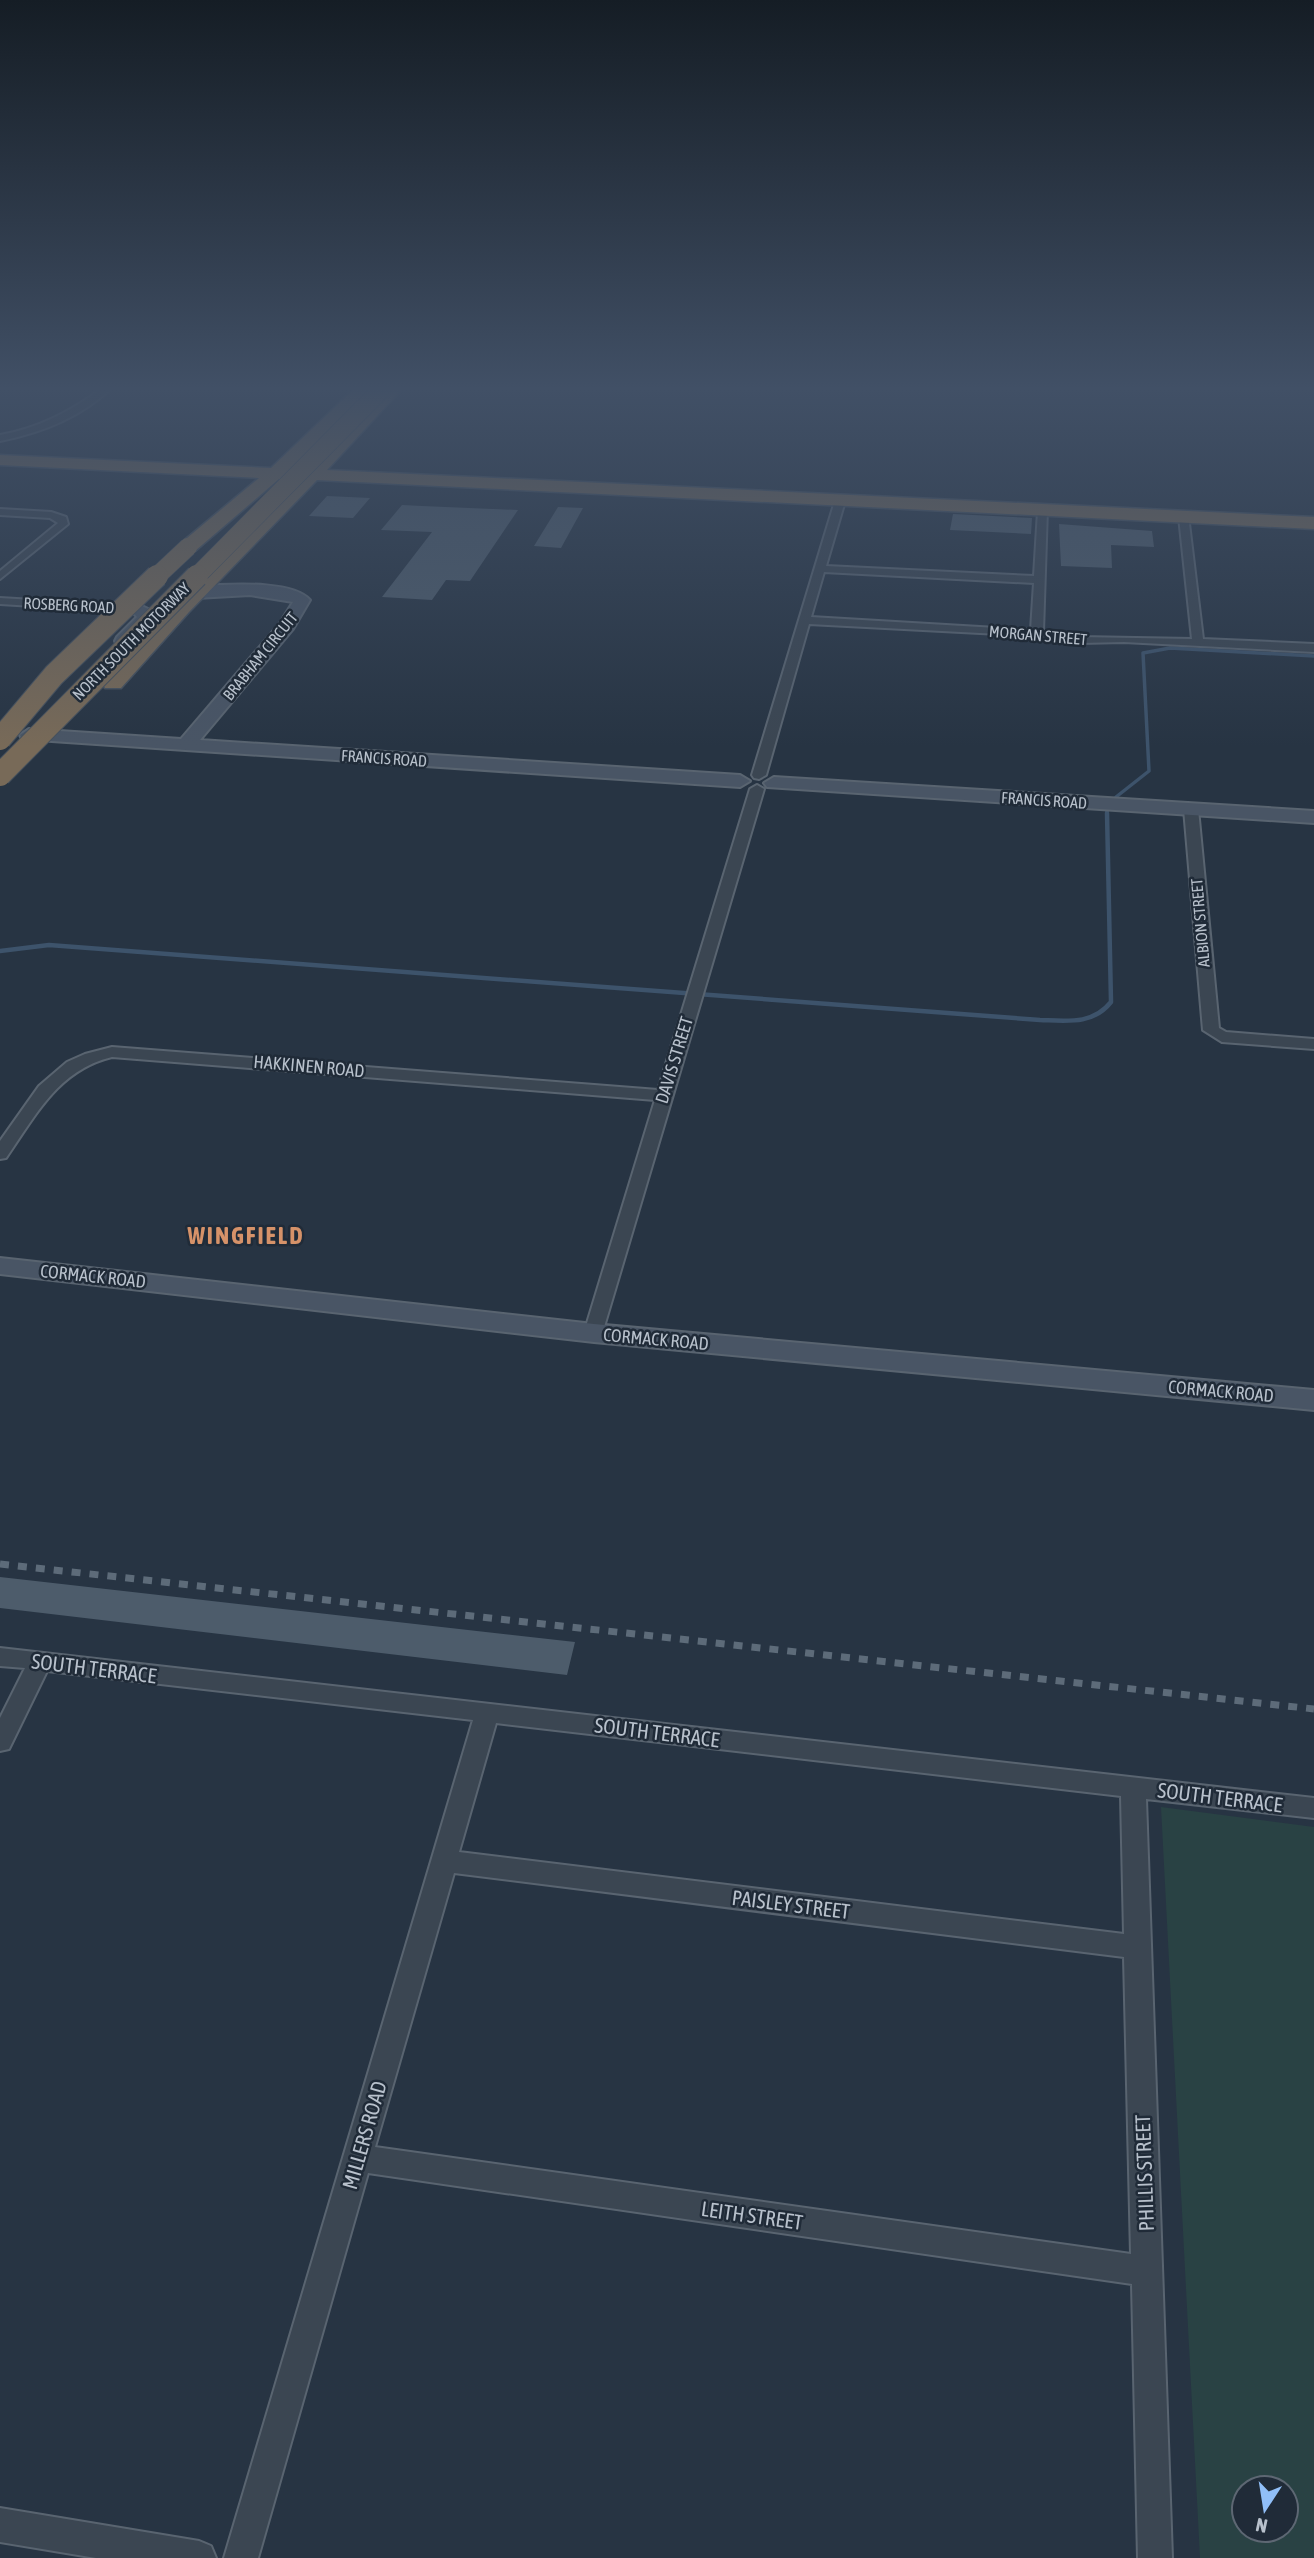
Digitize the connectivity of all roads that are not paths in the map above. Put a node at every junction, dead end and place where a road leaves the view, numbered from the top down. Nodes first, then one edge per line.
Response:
1 (233, 508) edge
2 (248, 508) edge
3 (264, 508) edge
4 (290, 508) edge
5 (838, 508) edge
6 (938, 508) edge
7 (0, 512) edge
8 (1043, 513) junction
9 (1184, 520) junction
10 (1314, 526) edge
11 (820, 569) junction
12 (0, 576) edge
13 (1041, 580) junction
14 (206, 589) junction
15 (0, 601) edge
16 (138, 609) joint
17 (805, 620) junction
18 (1037, 634) junction
19 (1198, 643) junction
20 (1314, 648) edge
21 (29, 735) junction
22 (0, 739) edge
23 (186, 746) junction
24 (0, 748) edge
25 (0, 764) edge
26 (0, 775) edge
27 (757, 782) junction
28 (0, 799) edge
29 (1191, 809) junction
30 (1314, 817) edge
31 (1314, 1044) edge
32 (663, 1095) junction
33 (0, 1154) edge
34 (0, 1266) edge
35 (594, 1333) junction
36 (1314, 1400) edge
37 (0, 1657) edge
38 (40, 1662) junction
39 (487, 1713) junction
40 (0, 1742) edge
41 (1133, 1787) junction
42 (1314, 1808) edge
43 (444, 1860) junction
44 (1138, 1947) junction
45 (357, 2158) junction
46 (1147, 2271) junction
47 (0, 2525) edge
48 (200, 2558) edge
49 (241, 2558) edge
50 (1155, 2558) edge

1 - 22 highway, bridge
2 - 24 highway, NORTH SOUTH MOTORWAY
3 - 26 highway, NORTH SOUTH MOTORWAY, bridge
4 - 14 highway
5 - 11 street, DAVIS STREET
6 - 8 highway
7 - 12 street
8 - 9 highway
8 - 13 street
9 - 10 highway
9 - 19 street
11 - 13 street
11 - 17 street, DAVIS STREET
13 - 18 street
14 - 23 street, BRABHAM CIRCUIT
14 - 28 highway
15 - 16 street, ROSBERG ROAD
16 - 21 street
17 - 18 street, MORGAN STREET
17 - 27 street, DAVIS STREET
18 - 19 street, MORGAN STREET
19 - 20 street, MORGAN STREET
21 - 23 street, FRANCIS ROAD
21 - 25 street
23 - 27 street, FRANCIS ROAD
27 - 29 street, FRANCIS ROAD
27 - 32 street, DAVIS STREET
29 - 30 street, FRANCIS ROAD
29 - 31 street, ALBION STREET
32 - 33 street, HAKKINEN ROAD
32 - 35 street, DAVIS STREET
34 - 35 street, CORMACK ROAD
35 - 36 street, CORMACK ROAD
37 - 38 street, SOUTH TERRACE
38 - 39 street, SOUTH TERRACE
38 - 40 street
39 - 41 street, SOUTH TERRACE
39 - 43 street, MILLERS ROAD
41 - 42 street, SOUTH TERRACE
41 - 44 street, PHILLIS STREET
43 - 44 street, PAISLEY STREET
43 - 45 street, MILLERS ROAD
44 - 46 street, PHILLIS STREET
45 - 46 street, LEITH STREET
45 - 49 street, MILLERS ROAD
46 - 50 street, PHILLIS STREET
47 - 48 street

